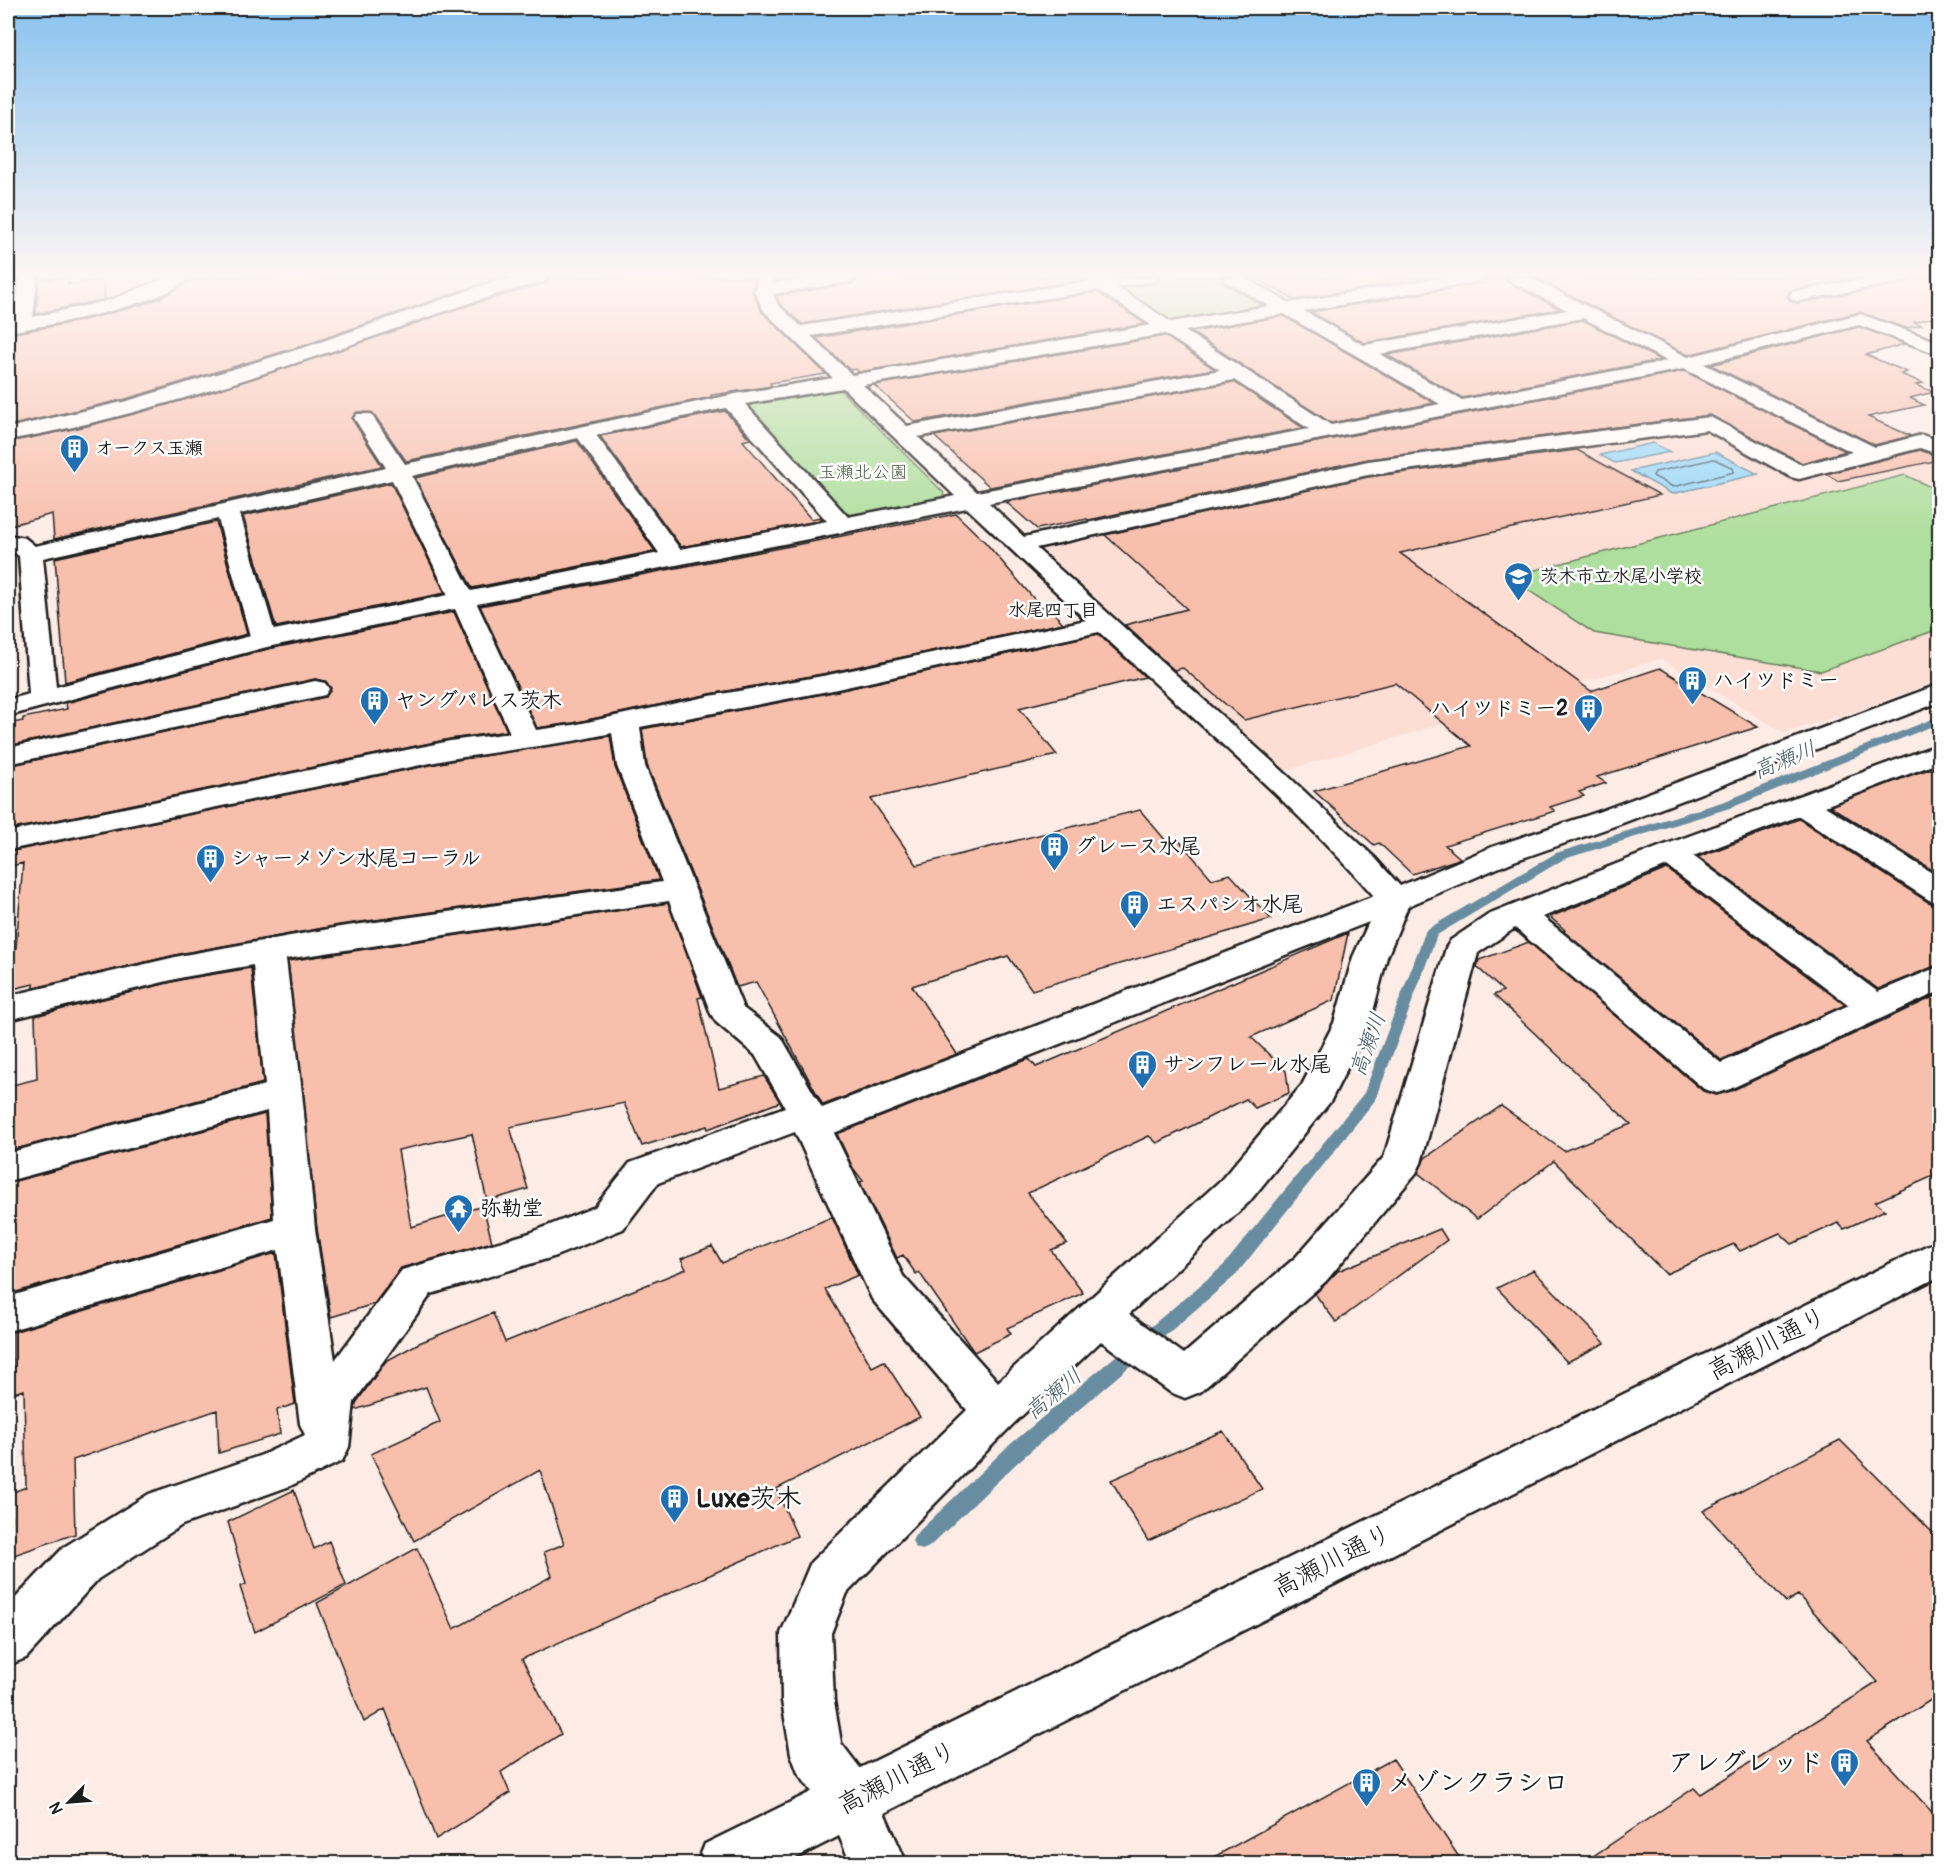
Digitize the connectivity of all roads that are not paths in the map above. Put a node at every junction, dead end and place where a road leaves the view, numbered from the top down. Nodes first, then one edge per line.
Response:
1 (269, 364) edge
2 (832, 364) edge
3 (943, 364) edge
4 (1225, 364) edge
5 (1385, 364) edge
6 (1679, 364) edge
7 (1689, 364) edge
8 (1238, 373) junction
9 (848, 380) junction
10 (731, 401) junction
11 (1458, 406) junction
12 (364, 418) dead end
13 (583, 431) junction
14 (1328, 432) junction
15 (904, 433) junction
16 (8, 434) edge
17 (1940, 449) edge
18 (1873, 454) junction
19 (399, 471) junction
20 (972, 501) junction
21 (227, 510) junction
22 (843, 525) junction
23 (8, 542) edge
24 (1019, 545) junction
25 (32, 554) junction
26 (674, 557) junction
27 (463, 600) junction
28 (1105, 623) junction
29 (264, 640) junction
30 (315, 689) dead end
31 (1940, 692) edge
32 (43, 699) junction
33 (8, 708) edge
34 (625, 722) junction
35 (527, 740) junction
36 (1940, 752) edge
37 (8, 756) edge
38 (1802, 804) junction
39 (8, 841) edge
40 (1670, 854) junction
41 (681, 889) junction
42 (1940, 893) edge
43 (1395, 900) junction
44 (1519, 914) junction
45 (268, 952) junction
46 (1940, 977) edge
47 (1875, 1007) junction
48 (8, 1008) edge
49 (284, 1093) junction
50 (808, 1120) junction
51 (8, 1167) edge
52 (295, 1229) junction
53 (1940, 1257) edge
54 (8, 1314) edge
55 (1100, 1317) junction
56 (996, 1412) junction
57 (326, 1448) junction
58 (8, 1641) edge
59 (851, 1800) junction
60 (725, 1863) edge
61 (879, 1863) edge

1 - 16 street
2 - 9 street
3 - 9 street
4 - 8 street
5 - 11 street
6 - 11 street
7 - 18 street
8 - 14 street
8 - 15 street
9 - 10 street
9 - 15 street
10 - 13 street
10 - 22 street
11 - 14 street
12 - 19 street
13 - 19 street
13 - 26 street
14 - 20 street
15 - 20 street
17 - 18 street
18 - 24 street
19 - 21 street
19 - 27 street
20 - 22 street
20 - 24 street
21 - 25 street
21 - 29 street
22 - 26 street
23 - 25 street
24 - 28 street
25 - 32 street
26 - 27 street
27 - 29 street
27 - 35 street
28 - 34 street
28 - 43 street
29 - 32 street
30 - 37 street
31 - 43 street
32 - 33 street
34 - 35 street
34 - 41 street
35 - 39 street
36 - 38 street
38 - 40 street
38 - 42 street
40 - 44 street
40 - 47 street
41 - 45 street
41 - 50 street
43 - 50 street
43 - 55 street
44 - 47 street
44 - 55 street
45 - 48 street
45 - 49 street
46 - 47 street
49 - 51 street
49 - 52 street
50 - 56 street
50 - 57 street
52 - 54 street
52 - 57 street
53 - 59 street, 高瀬川通り
55 - 56 street
56 - 59 street
57 - 58 street
59 - 60 street, 高瀬川通り
59 - 61 street

